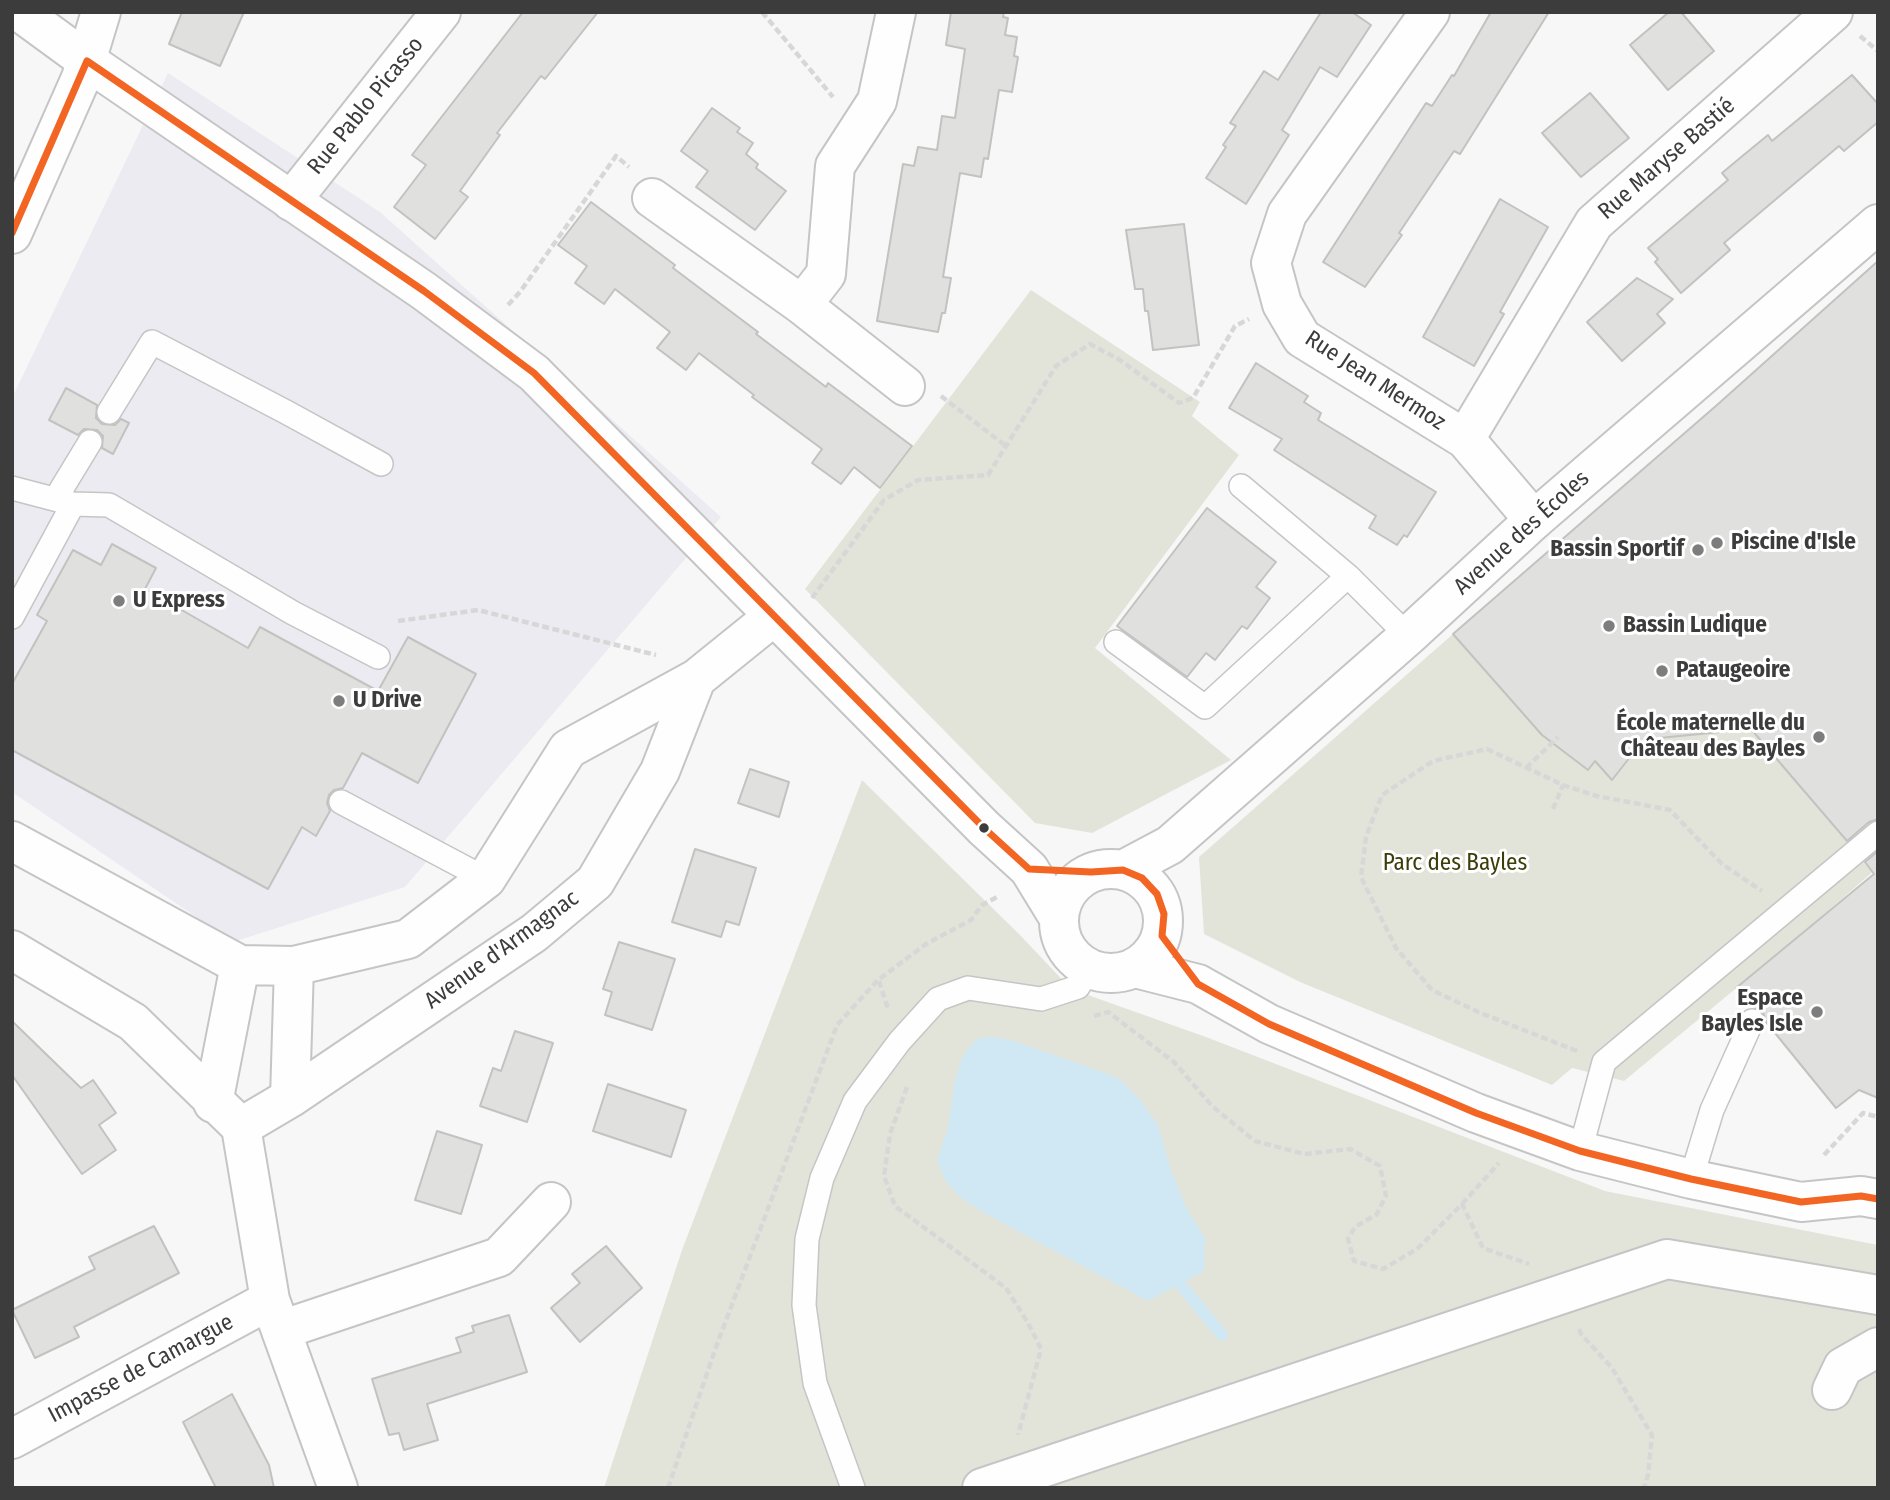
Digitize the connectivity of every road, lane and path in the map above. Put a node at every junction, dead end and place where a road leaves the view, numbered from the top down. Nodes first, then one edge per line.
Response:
1 (20, 12) edge
2 (101, 12) edge
3 (441, 12) edge
4 (762, 12) edge
5 (896, 12) edge
6 (1430, 12) edge
7 (1833, 12) edge
8 (87, 61) junction
9 (859, 128) junction
10 (652, 198) joint
11 (291, 201) junction
12 (1878, 224) edge
13 (12, 234) edge
14 (802, 305) junction
15 (503, 309) dead end
16 (1255, 316) dead end
17 (905, 386) dead end
18 (953, 405) dead end
19 (109, 412) dead end
20 (1465, 439) junction
21 (90, 442) dead end
22 (1006, 446) junction
23 (381, 464) dead end
24 (1241, 486) dead end
25 (12, 488) edge
26 (64, 501) junction
27 (1534, 520) junction
28 (829, 575) dead end
29 (1348, 576) junction
30 (774, 616) junction
31 (12, 617) edge
32 (398, 621) dead end
33 (1408, 636) junction
34 (1116, 642) dead end
35 (663, 656) dead end
36 (378, 657) dead end
37 (696, 679) junction
38 (1558, 737) dead end
39 (1527, 768) junction
40 (1563, 785) junction
41 (341, 802) dead end
42 (1553, 809) dead end
43 (1878, 832) edge
44 (12, 841) edge
45 (1170, 845) junction
46 (1029, 869) junction
47 (1107, 871) junction
48 (486, 879) junction
49 (1157, 894) junction
50 (1787, 907) junction
51 (1059, 918) junction
52 (1161, 936) junction
53 (12, 950) edge
54 (240, 965) junction
55 (293, 966) junction
56 (1088, 968) junction
57 (1135, 968) junction
58 (1198, 984) junction
59 (1089, 1017) dead end
60 (1752, 1021) dead end
61 (1604, 1062) junction
62 (907, 1086) dead end
63 (290, 1098) junction
64 (227, 1115) junction
65 (1878, 1117) edge
66 (1580, 1151) junction
67 (1508, 1154) dead end
68 (1824, 1155) dead end
69 (1691, 1179) junction
70 (1878, 1199) edge
71 (551, 1202) dead end
72 (1462, 1204) junction
73 (1566, 1292) junction
74 (1878, 1295) edge
75 (276, 1315) junction
76 (1878, 1347) edge
77 (1832, 1390) dead end
78 (12, 1439) edge
79 (1020, 1476) junction
80 (338, 1488) edge
81 (853, 1488) edge
82 (982, 1488) edge
83 (1644, 1488) edge

1 - 8 street
2 - 8 street
3 - 11 street, Rue Pablo Picasso
4 - 9 path
5 - 9 street
6 - 20 street, Rue Jean Mermoz
7 - 20 street, Rue Maryse Bastié
8 - 11 street
8 - 13 street
9 - 14 street
10 - 14 street
10 - 15 path
11 - 30 street
12 - 27 street, Avenue des Écoles
14 - 17 street
16 - 22 path
18 - 22 path
19 - 23 lane
20 - 27 street, Rue Jean Mermoz
21 - 26 lane
22 - 28 path
24 - 29 lane
25 - 26 lane
26 - 31 lane
26 - 36 lane
27 - 33 street, Avenue des Écoles
29 - 33 lane
29 - 34 lane
30 - 37 street, Avenue d'Armagnac
30 - 46 street
32 - 35 path
33 - 45 street, Avenue des Écoles
37 - 48 street, Avenue d'Armagnac
37 - 63 street, Avenue d'Armagnac
38 - 39 path
39 - 40 path
39 - 61 path
40 - 42 path
40 - 50 path
41 - 48 lane
43 - 50 lane
44 - 54 street, Avenue d'Armagnac
45 - 47 street, Avenue des Écoles
45 - 49 street
46 - 47 street
46 - 51 street
47 - 49 street
47 - 51 street
48 - 55 street, Avenue d'Armagnac
49 - 52 street
50 - 61 lane
51 - 56 street
52 - 57 street
52 - 58 street
53 - 64 street
54 - 55 street, Avenue d'Armagnac
54 - 64 street
55 - 63 street
56 - 57 street
56 - 81 lane
57 - 58 street
58 - 66 street
59 - 72 path
60 - 69 lane
61 - 66 lane
62 - 79 path
63 - 64 street, Avenue d'Armagnac
64 - 75 street
65 - 68 path
66 - 69 street
67 - 72 path
69 - 70 street
71 - 75 street, Impasse de Camargue
72 - 73 path
73 - 74 street
73 - 79 street
73 - 83 path
75 - 78 street, Impasse de Camargue
75 - 80 street
76 - 77 street
79 - 82 street

